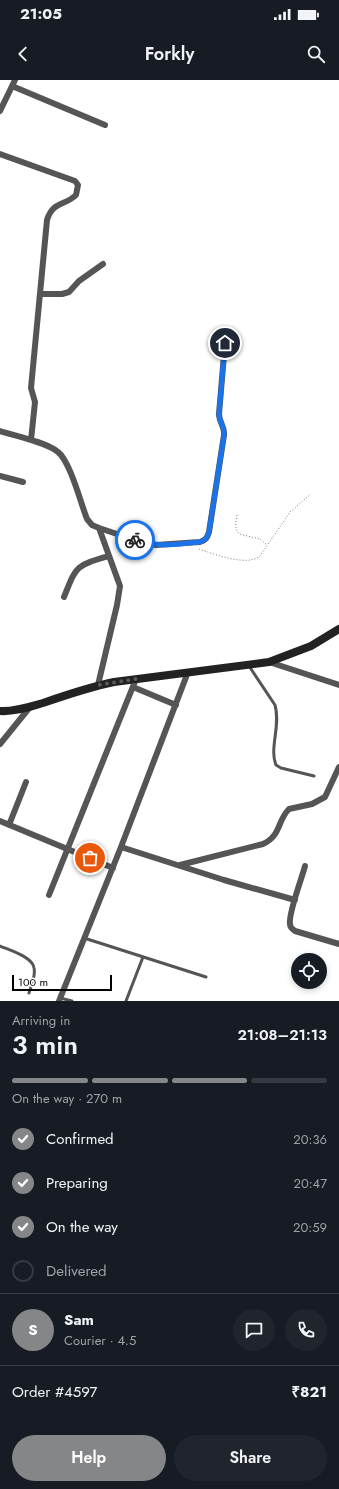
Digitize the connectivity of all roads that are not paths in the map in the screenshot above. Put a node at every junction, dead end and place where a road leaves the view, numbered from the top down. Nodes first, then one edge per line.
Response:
1 (13, 83) edge
2 (0, 111) edge
3 (105, 125) dead end
4 (0, 154) edge
5 (103, 264) dead end
6 (40, 294) junction
7 (225, 343) dead end
8 (0, 431) edge
9 (31, 440) junction
10 (0, 476) edge
11 (23, 482) dead end
12 (100, 528) junction
13 (109, 556) junction
14 (64, 597) dead end
15 (339, 629) edge
16 (269, 662) junction
17 (248, 665) junction
18 (188, 672) junction
19 (135, 683) junction
20 (98, 685) junction
21 (339, 685) edge
22 (176, 705) junction
23 (30, 707) junction
24 (0, 711) edge
25 (0, 744) edge
26 (339, 768) edge
27 (314, 776) dead end
28 (26, 782) dead end
29 (0, 821) edge
30 (9, 825) junction
31 (121, 847) junction
32 (67, 849) junction
33 (180, 865) junction
34 (305, 866) dead end
35 (113, 868) junction
36 (49, 895) dead end
37 (295, 900) junction
38 (84, 938) junction
39 (339, 944) edge
40 (0, 946) edge
41 (143, 957) junction
42 (206, 978) dead end
43 (29, 993) dead end
44 (60, 999) edge
45 (72, 1001) edge
46 (126, 1001) edge

1 - 2 street
1 - 3 street
4 - 6 street
5 - 6 street
6 - 9 street
7 - 12 street
8 - 9 street
9 - 12 street
10 - 11 street
12 - 13 street
13 - 14 street
13 - 20 street
15 - 16 street
16 - 17 street
16 - 21 street
17 - 18 street
17 - 27 lane
18 - 19 street
18 - 22 street
19 - 20 street
19 - 22 street
19 - 32 street
20 - 23 street
22 - 31 street
23 - 24 street
23 - 25 street
26 - 33 street
28 - 30 street
29 - 30 street
30 - 32 street
31 - 33 street
31 - 35 street
32 - 35 street
32 - 36 street
33 - 37 street
34 - 37 street
35 - 38 street
37 - 39 street
38 - 41 lane
38 - 44 street
40 - 43 lane
41 - 42 lane
41 - 46 lane
44 - 45 lane

